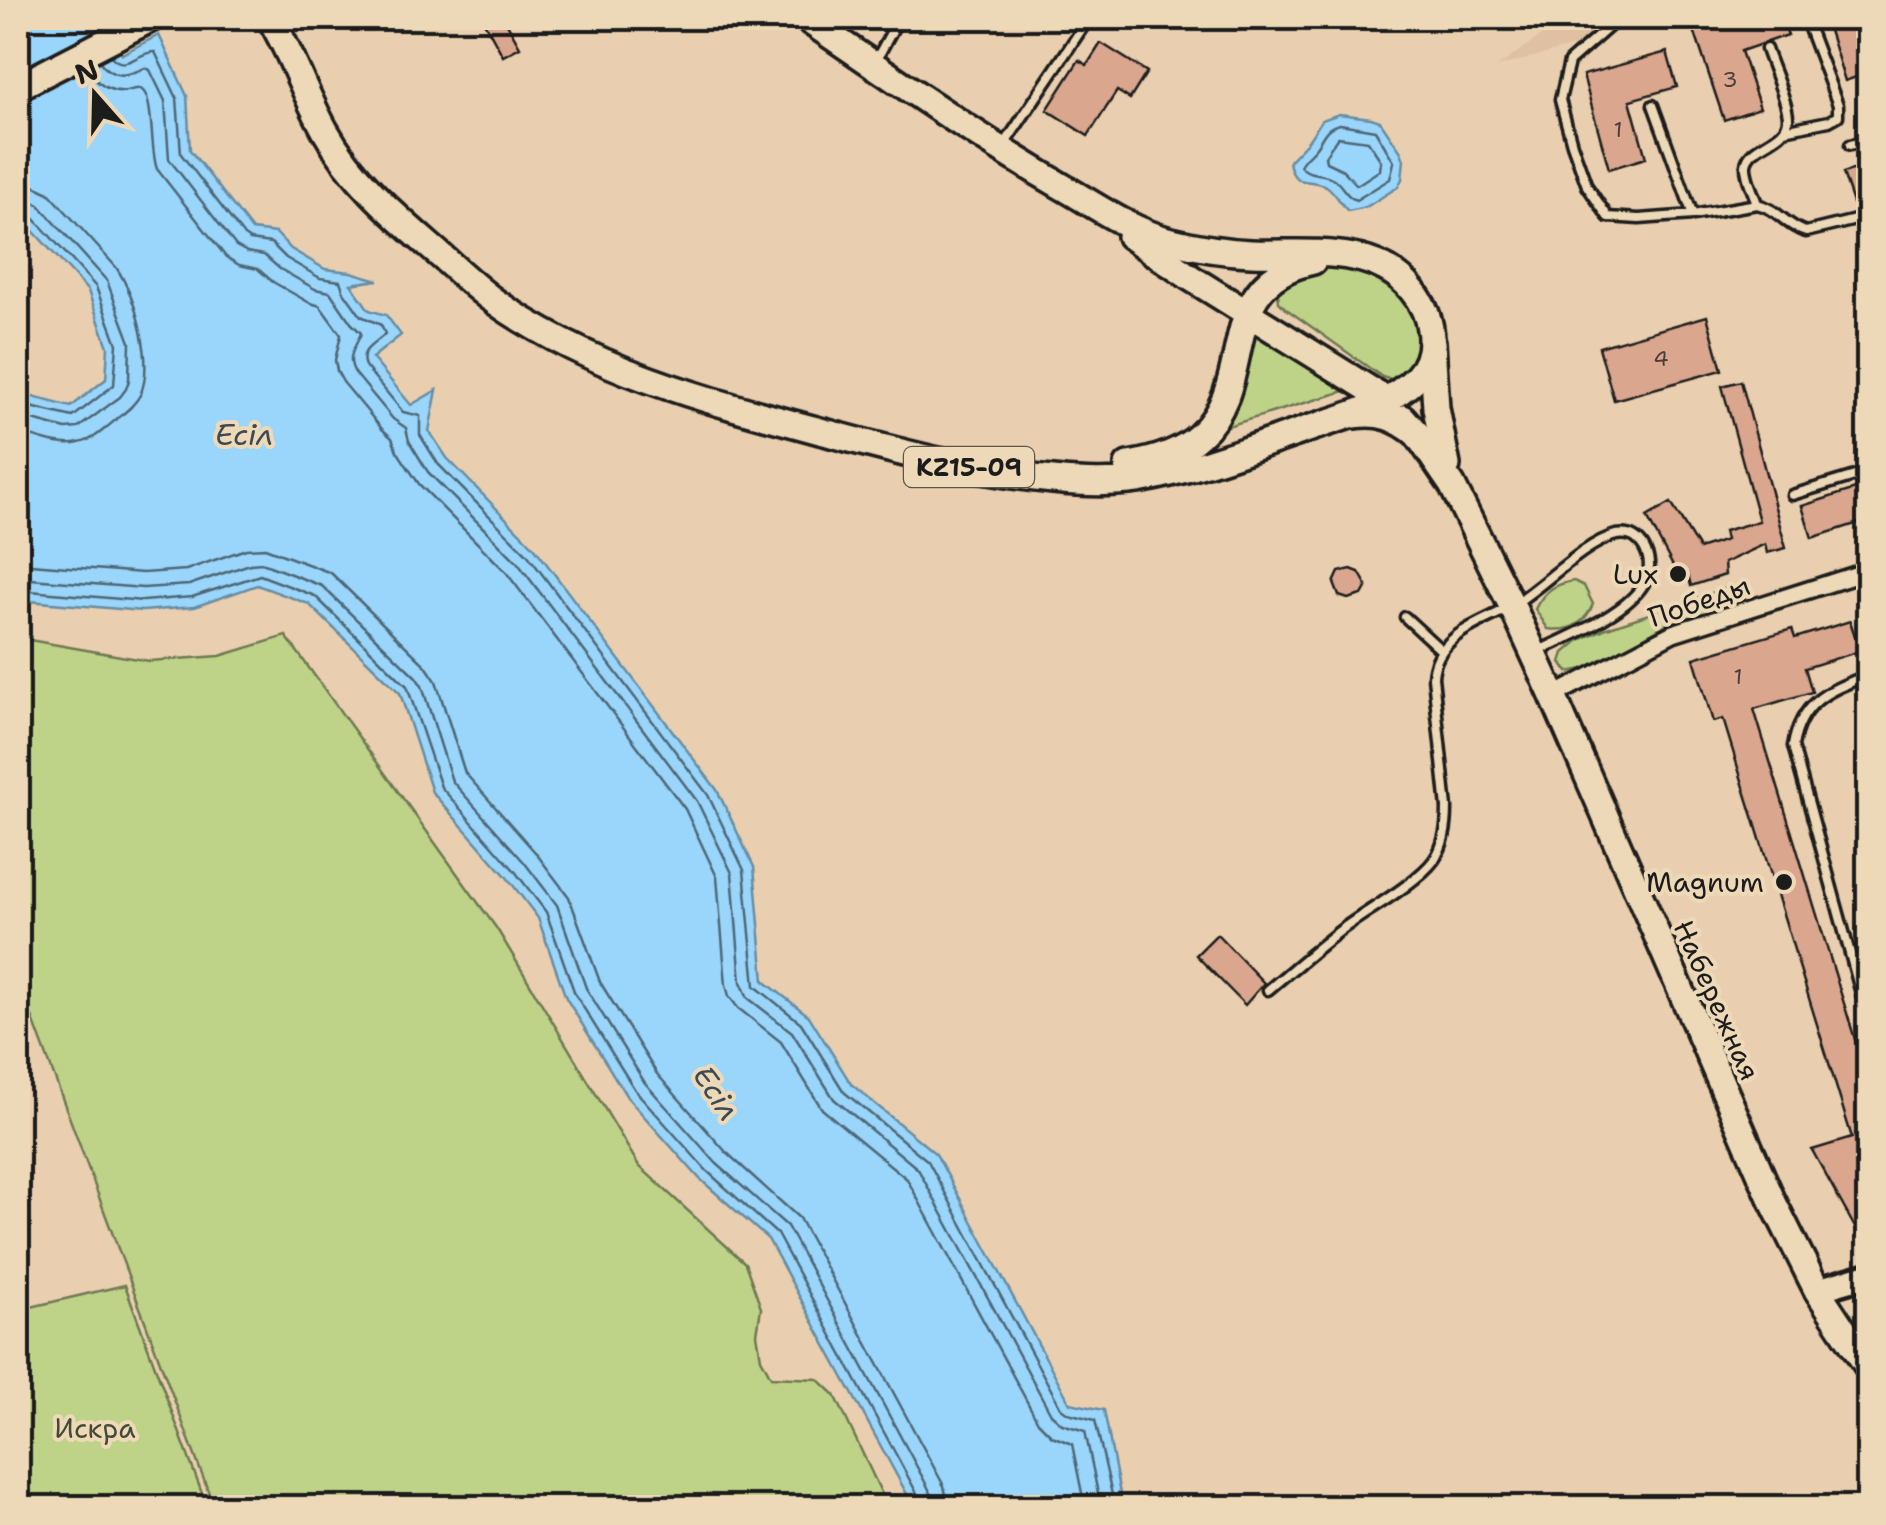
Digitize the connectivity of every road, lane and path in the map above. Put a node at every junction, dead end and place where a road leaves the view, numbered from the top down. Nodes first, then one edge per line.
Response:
1 (152, 18) edge
2 (270, 18) edge
3 (805, 18) edge
4 (899, 18) edge
5 (1619, 18) edge
6 (1805, 18) edge
7 (1087, 21) dead end
8 (1766, 50) dead end
9 (874, 65) junction
10 (18, 87) edge
11 (1653, 105) dead end
12 (1784, 130) junction
13 (1868, 140) edge
14 (1850, 145) dead end
15 (1001, 148) junction
16 (1027, 166) junction
17 (1757, 204) junction
18 (1693, 215) junction
19 (1868, 218) edge
20 (1350, 256) junction
21 (1281, 272) junction
22 (1247, 312) junction
23 (560, 340) junction
24 (1432, 341) junction
25 (1296, 343) junction
26 (1384, 399) junction
27 (1331, 421) junction
28 (1417, 434) junction
29 (1868, 472) edge
30 (1452, 485) junction
31 (1792, 495) dead end
32 (1863, 573) edge
33 (1512, 606) junction
34 (1868, 609) edge
35 (1405, 617) dead end
36 (1442, 651) junction
37 (1533, 654) junction
38 (1868, 675) edge
39 (1553, 696) junction
40 (1268, 990) dead end
41 (1868, 1019) edge
42 (1868, 1275) edge
43 (1817, 1290) junction
44 (1868, 1367) edge

1 - 10 main road
2 - 23 main road, KZ15-09
3 - 9 main road
4 - 9 lane
5 - 18 lane
6 - 12 lane
7 - 15 lane
8 - 12 lane
9 - 15 main road
11 - 18 lane
12 - 17 lane
13 - 14 lane
15 - 16 main road
16 - 20 main road
16 - 22 main road
17 - 18 lane
17 - 19 lane
20 - 21 main road
20 - 24 main road
21 - 22 main road
21 - 25 main road
22 - 23 main road, KZ15-09
22 - 25 main road
23 - 27 main road, KZ15-09
24 - 26 main road, KZ15-09
24 - 30 main road, Набережная
25 - 26 main road
26 - 27 main road, KZ15-09
26 - 28 main road, Набережная
27 - 28 main road
28 - 30 main road, Набережная
29 - 31 lane
30 - 33 main road, Набережная
32 - 34 lane
32 - 39 street, Победы
33 - 36 lane
33 - 37 main road, Набережная
33 - 37 lane
35 - 36 lane
36 - 40 lane
37 - 39 main road, Набережная
38 - 41 lane
39 - 43 main road, Набережная
42 - 43 main road
43 - 44 main road, Набережная

